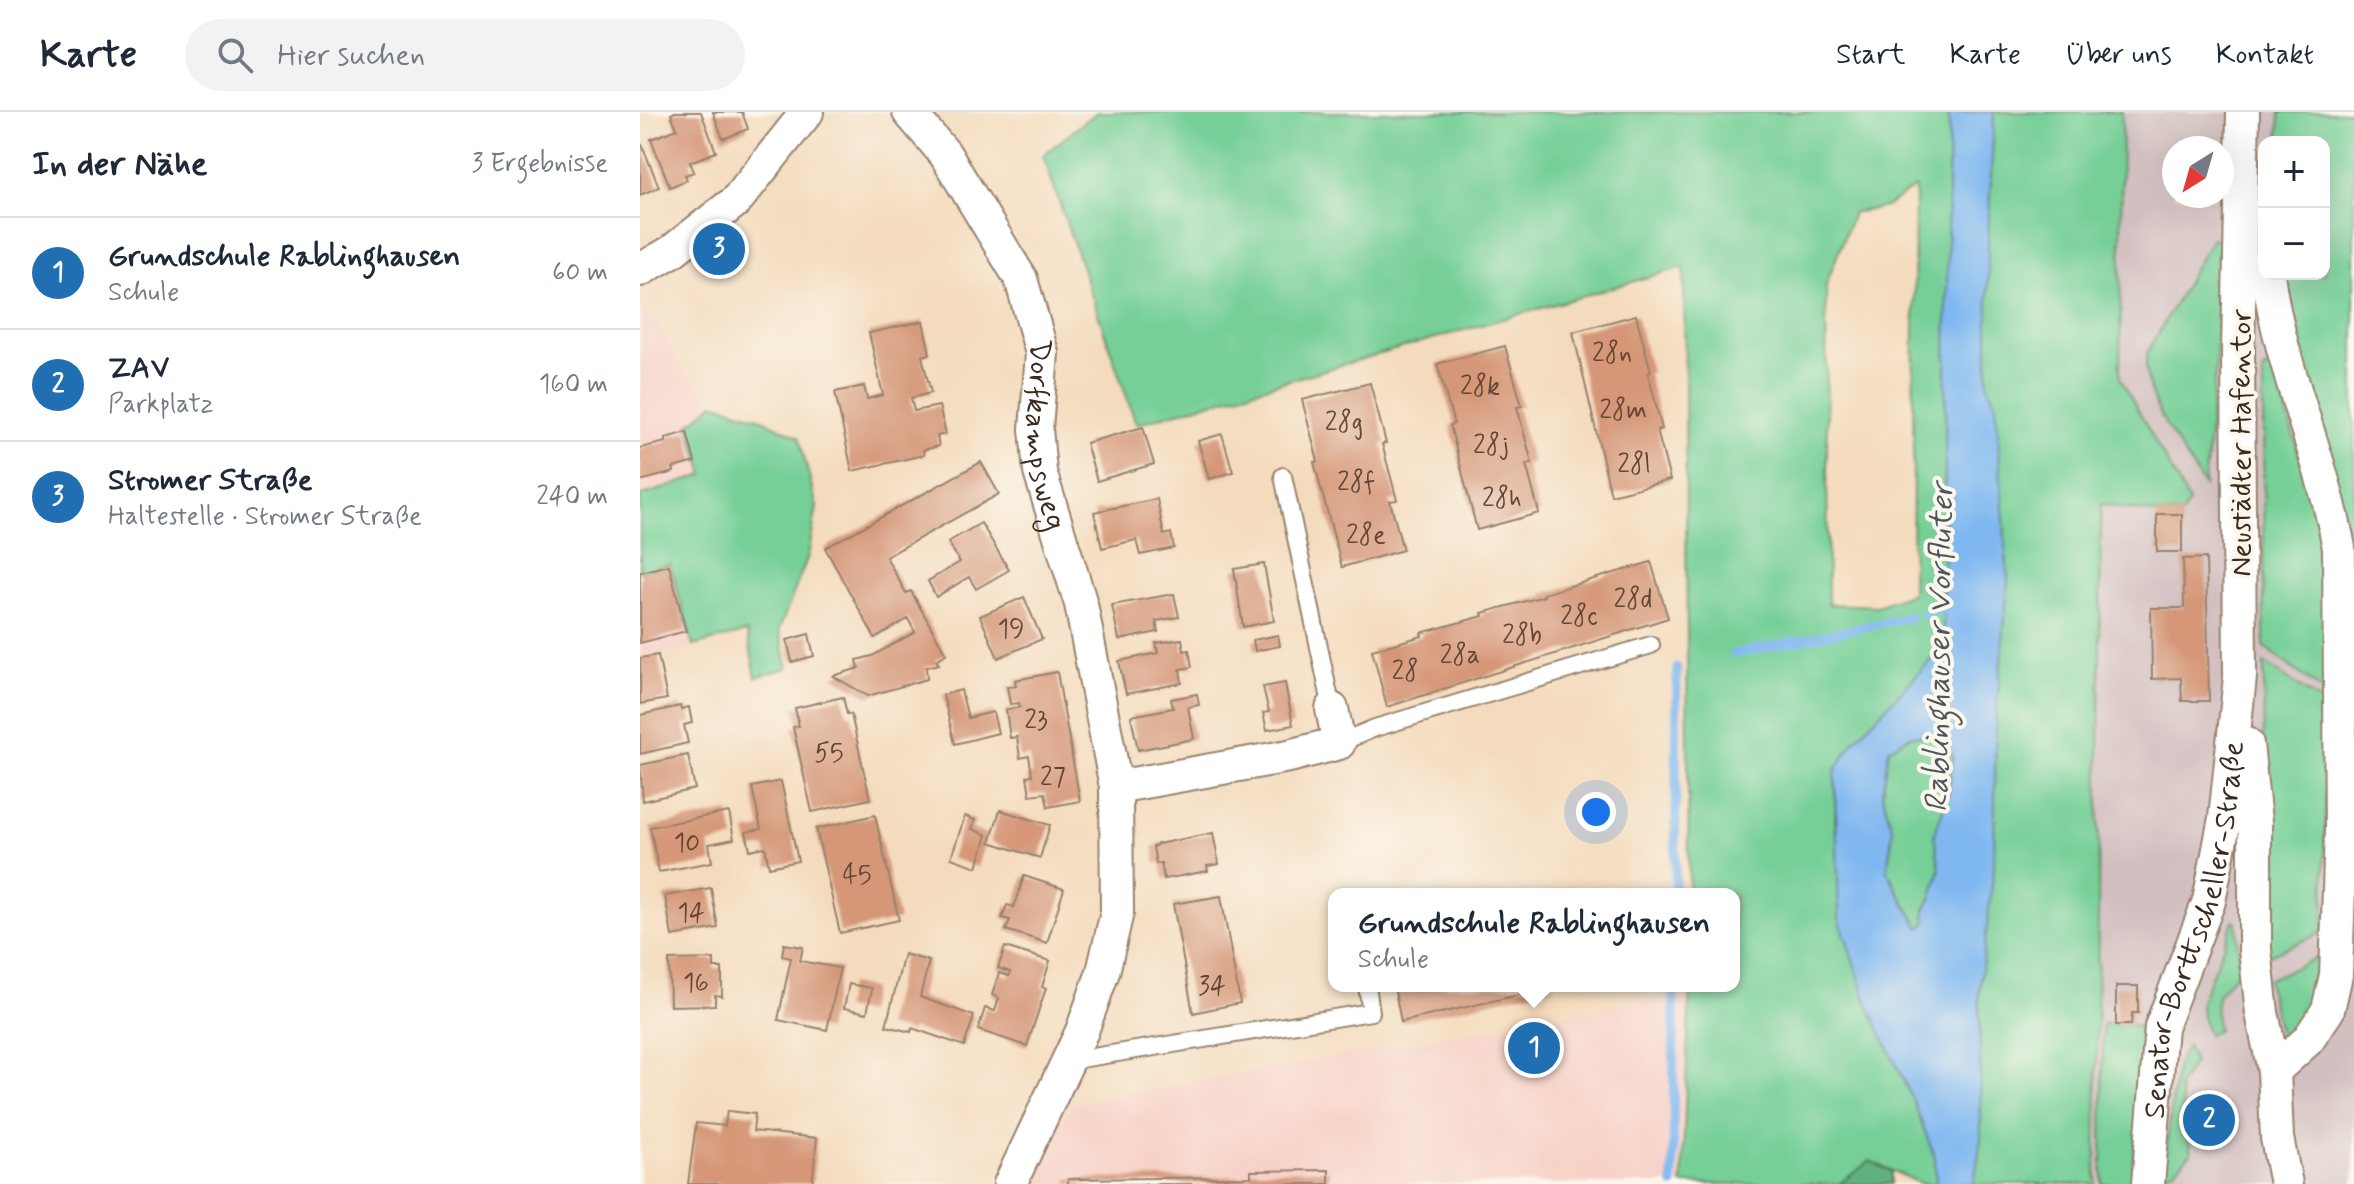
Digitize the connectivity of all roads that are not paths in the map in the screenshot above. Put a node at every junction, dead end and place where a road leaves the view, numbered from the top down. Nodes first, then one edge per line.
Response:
1 (807, 112) edge
2 (909, 112) edge
3 (2243, 112) edge
4 (2243, 181) junction
5 (2258, 227) edge
6 (640, 270) edge
7 (2269, 280) edge
8 (1283, 476) dead end
9 (1651, 645) dead end
10 (2240, 677) junction
11 (1332, 709) joint
12 (1339, 743) junction
13 (1116, 787) junction
14 (2348, 842) edge
15 (1368, 992) edge
16 (2341, 1014) edge
17 (1068, 1061) junction
18 (2274, 1071) junction
19 (1010, 1184) edge
20 (2148, 1184) edge
21 (2286, 1184) edge

1 - 6 street
2 - 13 street, Dorfkampsweg
3 - 4 street, Neustädter Hafentor
4 - 5 street
4 - 10 street, Neustädter Hafentor
7 - 14 street
8 - 11 lane
9 - 12 lane
10 - 18 street
10 - 20 street, Senator-Borttscheller-Straße
11 - 12 street
12 - 13 street
13 - 17 street, Dorfkampsweg
14 - 16 street
15 - 17 lane
16 - 18 street
17 - 19 street, Dorfkampsweg
18 - 21 street

